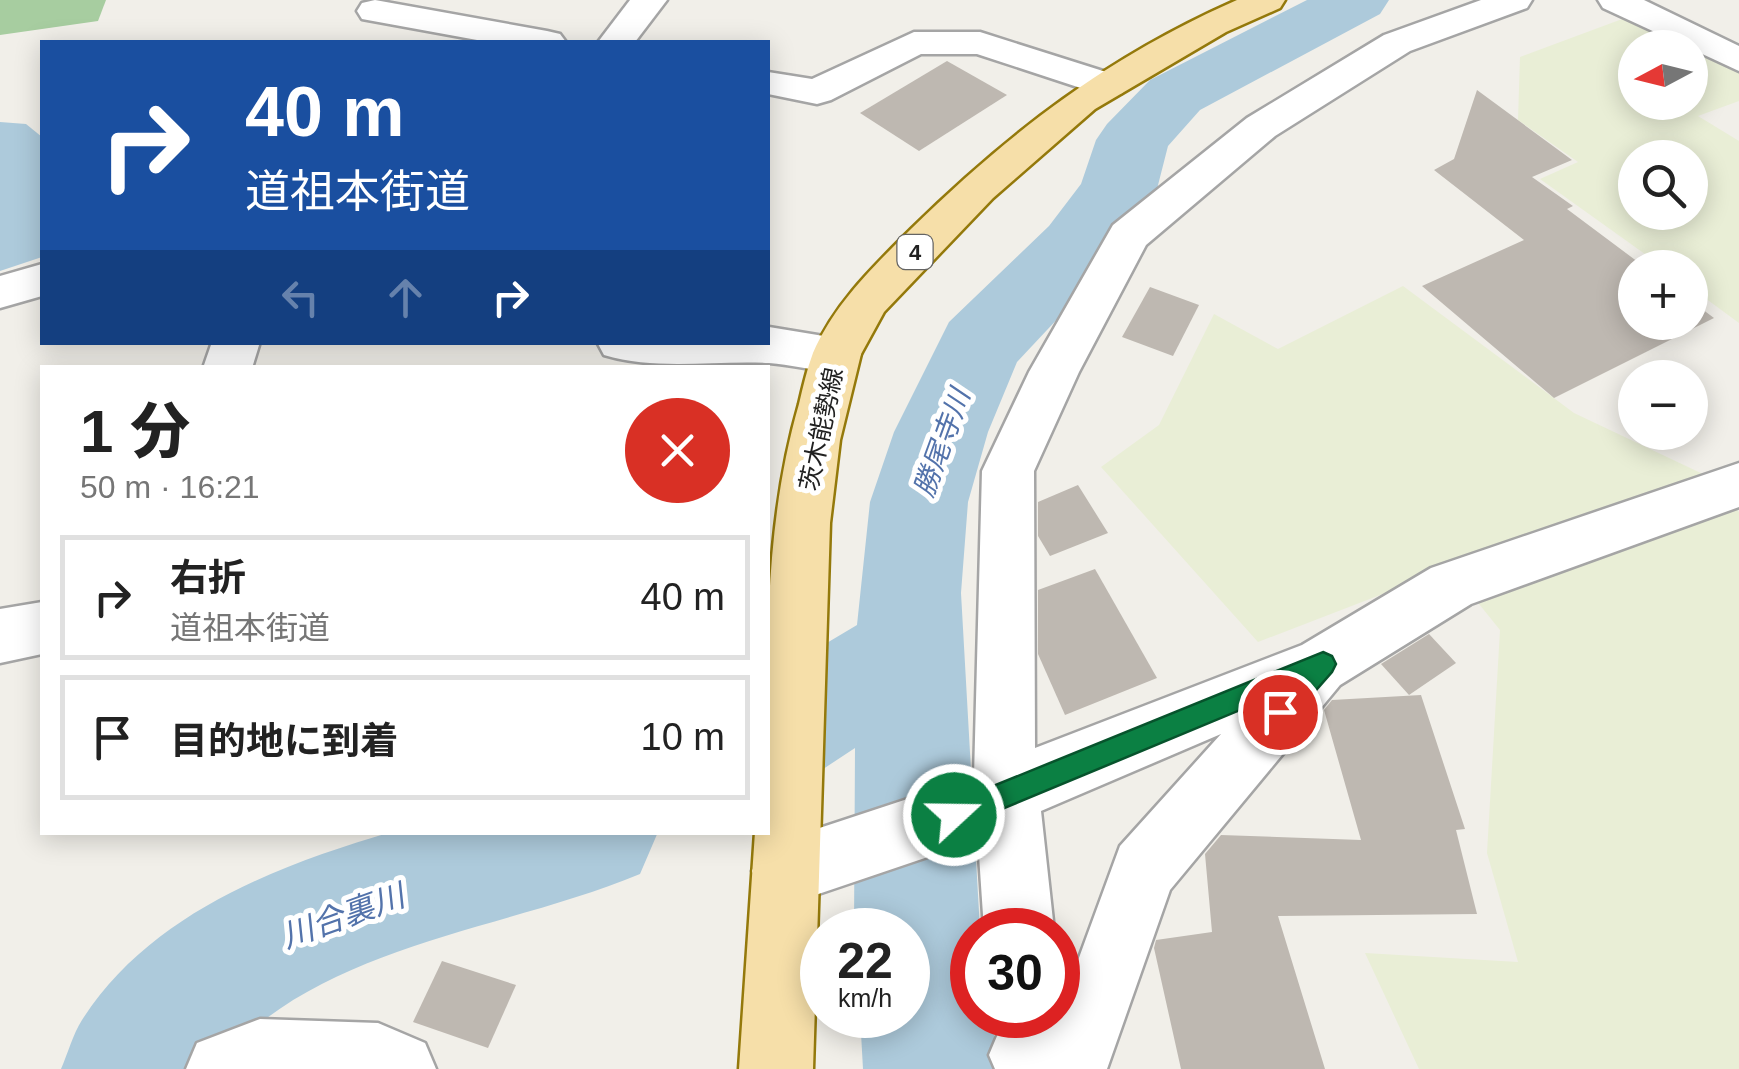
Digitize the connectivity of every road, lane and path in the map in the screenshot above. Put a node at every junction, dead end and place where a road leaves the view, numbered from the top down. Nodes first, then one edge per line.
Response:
1 (649, 0) edge
2 (1267, 0) edge
3 (1514, 0) edge
4 (1616, 0) edge
5 (375, 11) dead end
6 (536, 40) edge
7 (618, 40) edge
8 (1739, 60) edge
9 (770, 83) edge
10 (1108, 85) junction
11 (40, 281) edge
12 (0, 292) edge
13 (643, 345) edge
14 (769, 345) edge
15 (769, 345) edge
16 (837, 354) junction
17 (1739, 485) edge
18 (40, 628) edge
19 (0, 636) edge
20 (1323, 664) junction
21 (997, 799) junction
22 (804, 865) junction
23 (1015, 908) edge
24 (1026, 1046) edge
25 (223, 1069) edge
26 (399, 1069) edge
27 (776, 1069) edge

1 - 7 street
2 - 10 main road, 茨木能勢線 / 4
3 - 21 street
4 - 8 street
5 - 6 street
9 - 10 street
10 - 16 main road, 茨木能勢線 / 4
11 - 12 street
13 - 15 street
14 - 16 street
16 - 22 main road, 茨木能勢線 / 4
17 - 20 street
18 - 19 street
20 - 21 street
20 - 24 street
21 - 22 street
21 - 23 street
22 - 27 main road, 茨木能勢線 / 4
25 - 26 street

